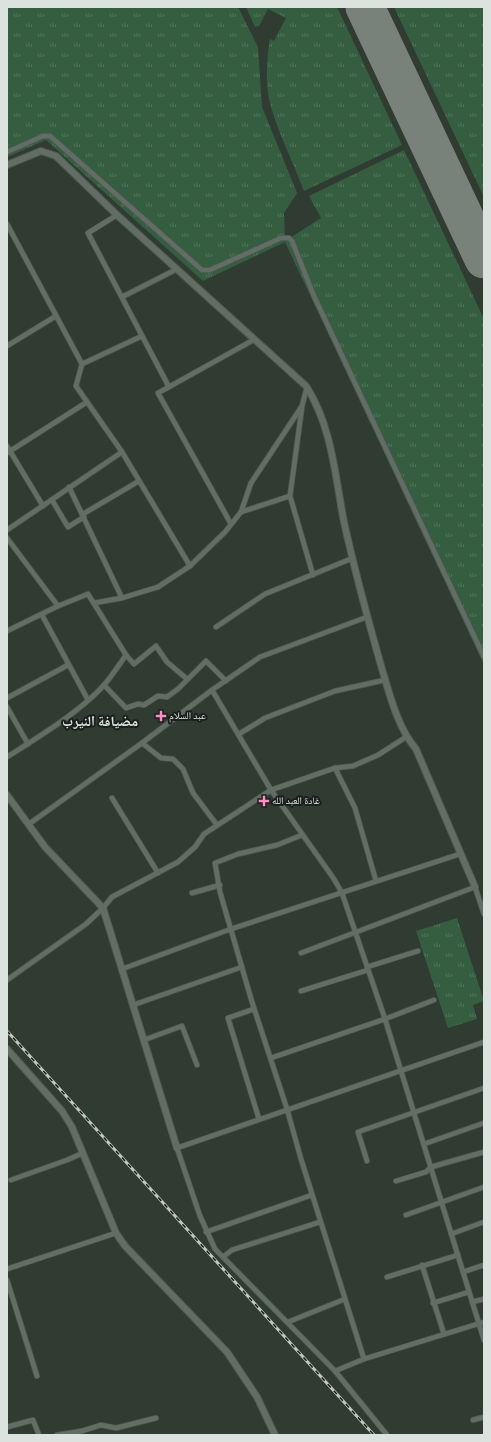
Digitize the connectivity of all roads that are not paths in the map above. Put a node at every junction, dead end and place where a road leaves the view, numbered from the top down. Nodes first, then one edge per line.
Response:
1 (7, 152) edge
2 (7, 164) edge
3 (117, 215) junction
4 (7, 224) edge
5 (177, 269) junction
6 (122, 297) junction
7 (56, 316) junction
8 (142, 336) junction
9 (255, 339) junction
10 (7, 346) edge
11 (82, 364) junction
12 (169, 387) junction
13 (307, 387) junction
14 (87, 402) junction
15 (302, 406) junction
16 (7, 446) edge
17 (9, 452) edge
18 (122, 452) junction
19 (139, 481) junction
20 (69, 487) junction
21 (290, 496) junction
22 (52, 500) junction
23 (43, 506) junction
24 (242, 512) junction
25 (84, 516) junction
26 (231, 524) junction
27 (7, 530) edge
28 (7, 538) edge
29 (353, 558) junction
30 (190, 566) junction
31 (313, 575) junction
32 (122, 598) junction
33 (94, 603) junction
34 (58, 606) junction
35 (42, 615) junction
36 (367, 617) junction
37 (216, 627) dead end
38 (7, 631) edge
39 (126, 655) junction
40 (484, 657) edge
41 (68, 665) junction
42 (187, 679) junction
43 (385, 680) junction
44 (226, 681) junction
45 (104, 685) junction
46 (212, 690) junction
47 (7, 698) edge
48 (88, 700) junction
49 (7, 707) edge
50 (239, 734) junction
51 (406, 737) junction
52 (142, 743) junction
53 (28, 744) junction
54 (7, 757) edge
55 (335, 768) junction
56 (271, 790) junction
57 (7, 795) edge
58 (112, 798) dead end
59 (29, 824) junction
60 (217, 825) junction
61 (302, 835) junction
62 (460, 854) junction
63 (158, 873) junction
64 (376, 881) junction
65 (220, 885) junction
66 (475, 887) junction
67 (192, 893) dead end
68 (342, 893) junction
69 (104, 908) junction
70 (484, 914) edge
71 (231, 929) junction
72 (355, 933) junction
73 (418, 951) dead end
74 (301, 953) dead end
75 (242, 967) junction
76 (122, 969) junction
77 (368, 969) junction
78 (7, 980) edge
79 (301, 991) dead end
80 (434, 1000) dead end
81 (133, 1005) junction
82 (254, 1009) junction
83 (385, 1020) junction
84 (144, 1040) junction
85 (484, 1042) edge
86 (7, 1049) edge
87 (271, 1058) junction
88 (197, 1065) dead end
89 (400, 1072) junction
90 (484, 1088) edge
91 (287, 1109) junction
92 (412, 1113) junction
93 (259, 1119) junction
94 (484, 1123) edge
95 (424, 1144) junction
96 (177, 1148) junction
97 (484, 1152) edge
98 (83, 1153) junction
99 (367, 1161) dead end
100 (431, 1167) junction
101 (11, 1180) dead end
102 (396, 1181) dead end
103 (484, 1187) edge
104 (312, 1195) junction
105 (442, 1203) junction
106 (406, 1215) dead end
107 (320, 1222) junction
108 (484, 1222) edge
109 (206, 1232) junction
110 (116, 1233) junction
111 (452, 1234) junction
112 (458, 1255) junction
113 (223, 1257) junction
114 (484, 1265) edge
115 (422, 1266) junction
116 (7, 1269) edge
117 (463, 1272) junction
118 (387, 1278) dead end
119 (7, 1280) edge
120 (469, 1292) junction
121 (344, 1299) junction
122 (484, 1299) edge
123 (433, 1302) junction
124 (472, 1302) junction
125 (288, 1322) junction
126 (481, 1323) edge
127 (444, 1334) junction
128 (484, 1340) edge
129 (364, 1359) junction
130 (335, 1371) junction
131 (37, 1376) dead end
132 (484, 1416) edge
133 (156, 1418) dead end
134 (473, 1420) dead end
135 (7, 1427) edge
136 (39, 1435) edge
137 (57, 1435) edge
138 (275, 1435) edge
139 (387, 1435) edge

1 - 40 street
2 - 3 street
3 - 5 street
3 - 6 street
4 - 7 street
5 - 6 street
5 - 9 street
6 - 8 street
7 - 10 street
7 - 11 street
8 - 11 street
8 - 12 street
9 - 12 street
9 - 13 street
11 - 14 street
12 - 26 street
13 - 15 street
13 - 29 street
14 - 17 street
14 - 18 street
15 - 21 street
15 - 24 street
16 - 17 street
17 - 23 street
18 - 19 street
18 - 20 street
19 - 25 street
19 - 30 street
20 - 22 street
20 - 25 street
21 - 24 street
21 - 31 street
22 - 23 street
22 - 25 street
23 - 27 street
24 - 26 street
25 - 32 street
26 - 30 street
28 - 34 street
29 - 31 street
29 - 36 street
30 - 32 street
31 - 37 street
32 - 33 street
33 - 34 street
33 - 39 street
34 - 35 street
35 - 38 street
35 - 41 street
36 - 43 street
36 - 44 street
39 - 42 street
39 - 45 street
41 - 47 street
41 - 48 street
42 - 44 street
42 - 45 street
43 - 50 street
43 - 51 street
44 - 46 street
45 - 48 street
46 - 50 street
46 - 52 street
48 - 53 street
49 - 53 street
50 - 56 street
51 - 55 street
51 - 62 street
52 - 59 street
52 - 60 street
53 - 54 street
55 - 56 street
55 - 64 street
56 - 60 street
56 - 61 street
57 - 59 street
58 - 63 street
59 - 69 street
60 - 63 street
61 - 65 street
61 - 68 street
62 - 64 street
62 - 66 street
63 - 69 street
64 - 68 street
65 - 67 street
65 - 71 street
66 - 70 street
66 - 72 street
68 - 71 street
68 - 72 street
69 - 76 street
69 - 78 street
71 - 75 street
71 - 76 street
72 - 74 street
72 - 77 street
73 - 77 street
75 - 81 street
75 - 82 street
76 - 81 street
77 - 79 street
77 - 83 street
80 - 83 street
81 - 84 street
82 - 87 street
82 - 93 street
83 - 87 street
83 - 89 street
84 - 88 street
84 - 96 street
85 - 89 street
86 - 98 street
87 - 91 street
89 - 91 street
89 - 92 street
90 - 92 street
91 - 93 street
91 - 104 street
92 - 95 street
92 - 99 street
93 - 96 street
94 - 95 street
95 - 100 street
96 - 109 street
97 - 100 street
98 - 101 street
98 - 110 street
100 - 102 street
100 - 105 street
103 - 105 street
104 - 107 street
104 - 109 street
105 - 106 street
105 - 111 street
107 - 113 street
107 - 121 street
108 - 111 street
109 - 113 street
110 - 116 street
110 - 138 street
111 - 112 street
112 - 115 street
112 - 117 street
113 - 125 street
114 - 117 street
115 - 118 street
115 - 123 street
117 - 120 street
119 - 131 street
120 - 123 street
120 - 124 street
121 - 125 street
121 - 129 street
122 - 124 street
123 - 127 street
124 - 126 street
125 - 130 street
126 - 127 street
126 - 128 street
127 - 129 street
129 - 130 street
130 - 139 street
132 - 134 street
133 - 137 street
135 - 136 street

